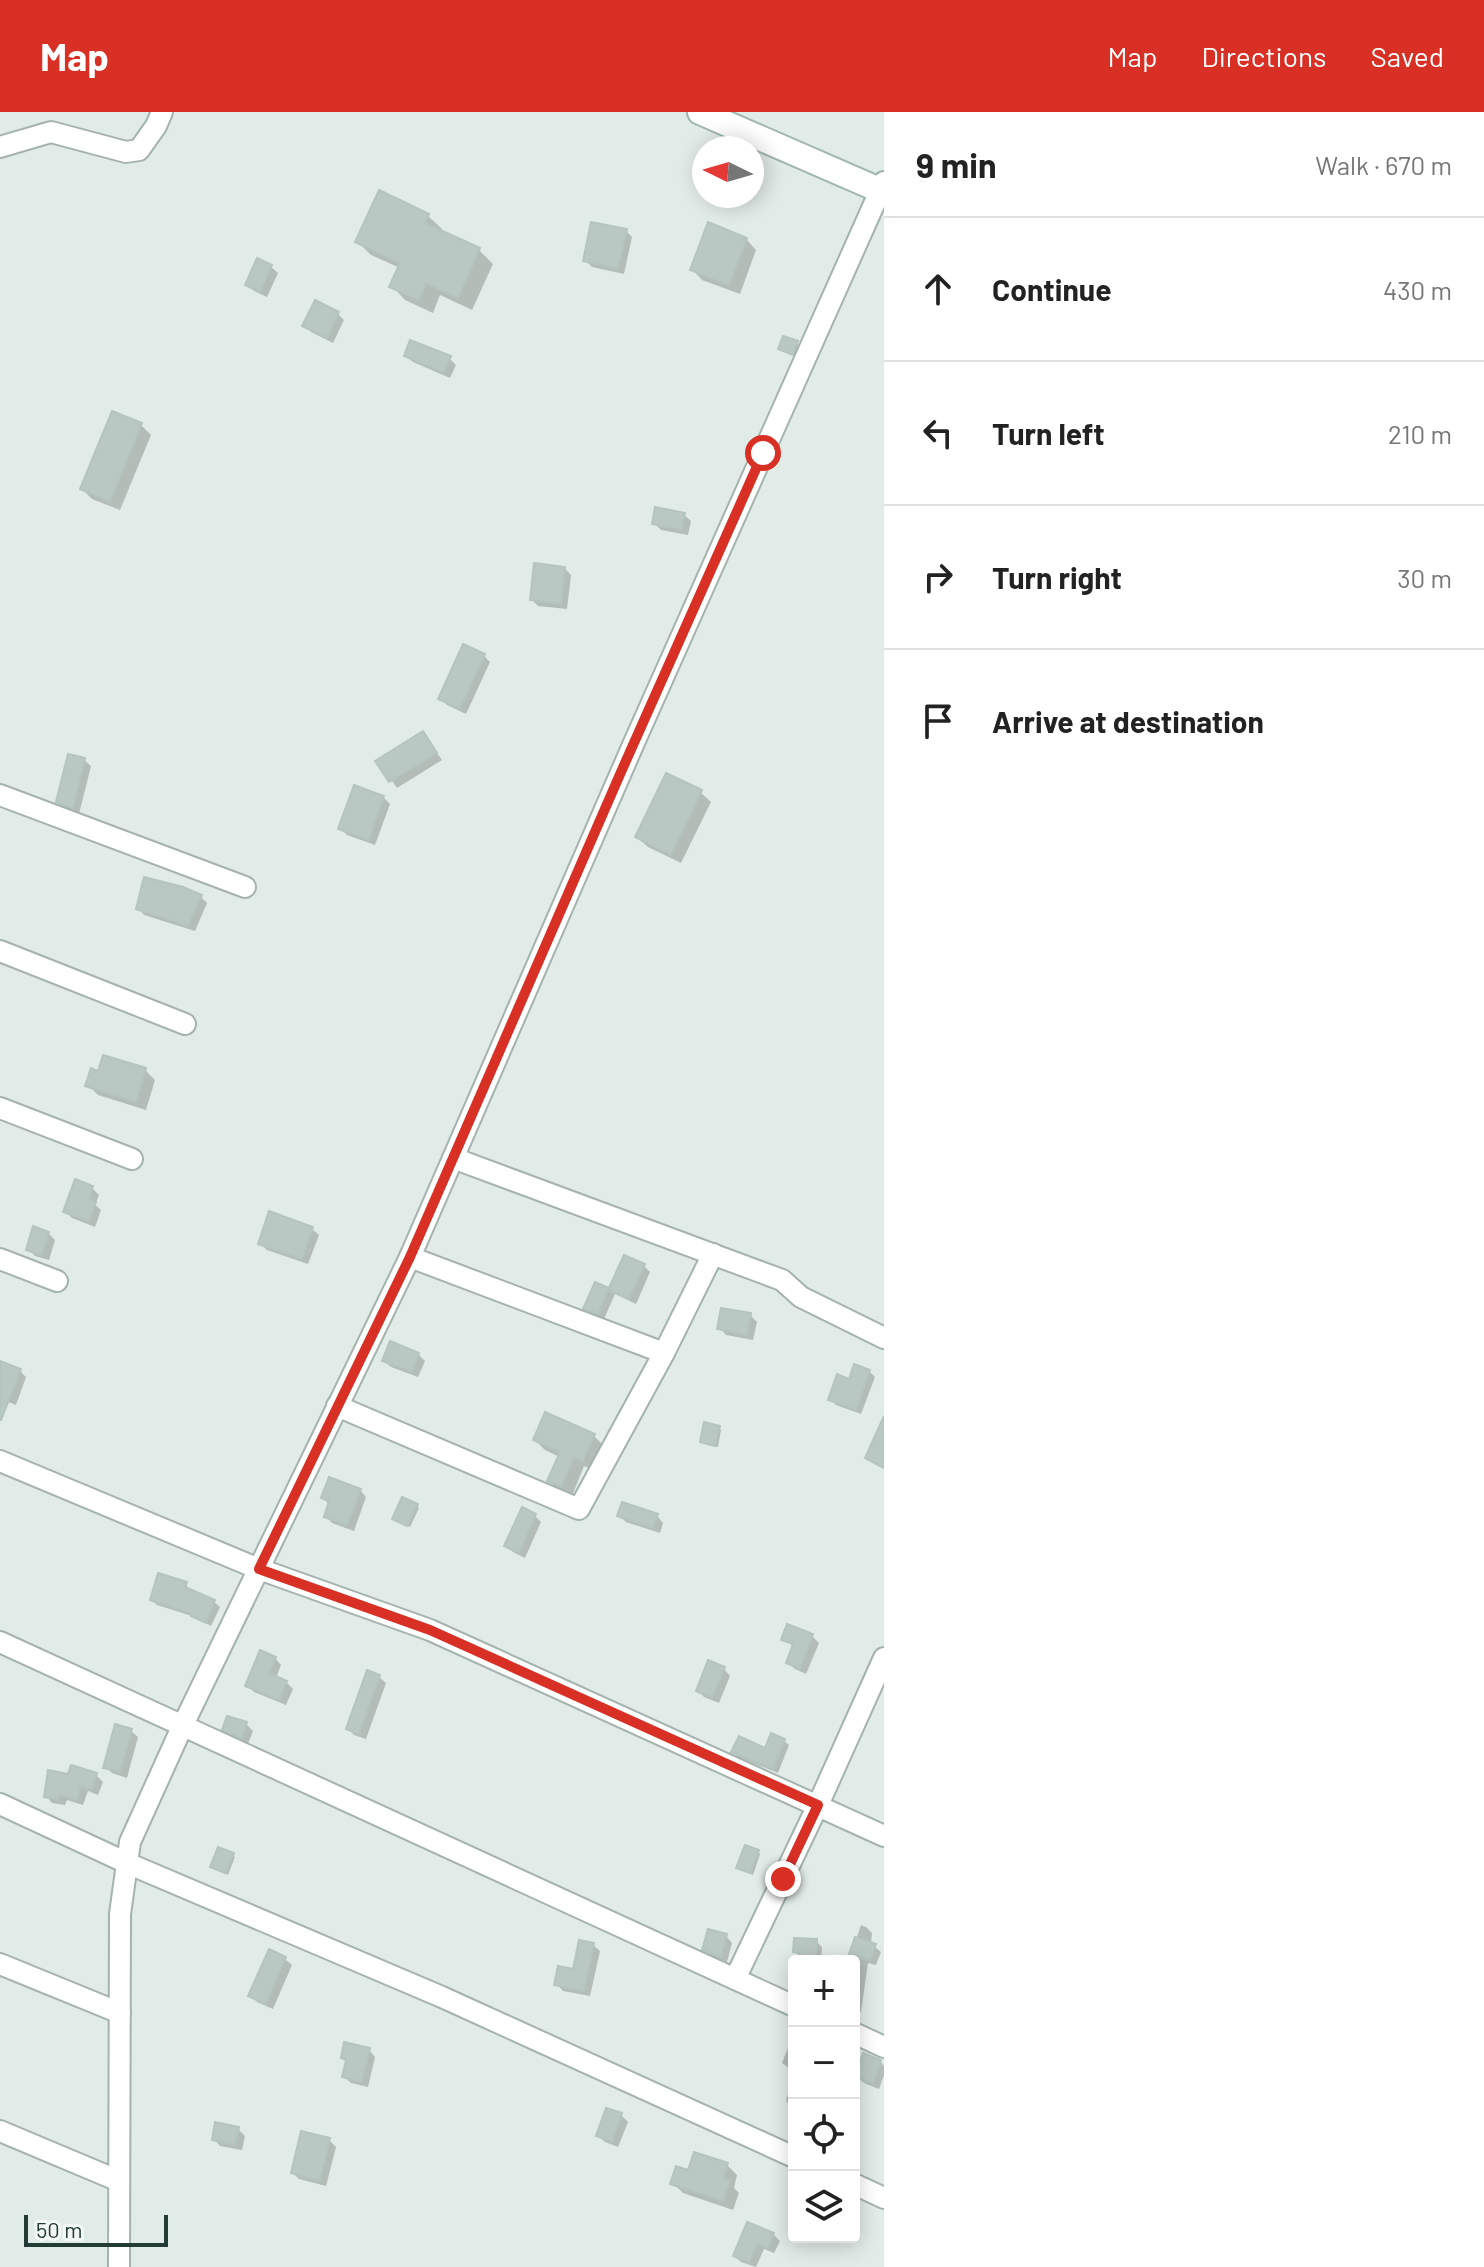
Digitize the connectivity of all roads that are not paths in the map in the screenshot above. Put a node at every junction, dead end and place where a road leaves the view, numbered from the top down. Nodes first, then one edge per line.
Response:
1 (162, 112) edge
2 (700, 112) edge
3 (0, 147) edge
4 (883, 188) edge
5 (0, 795) edge
6 (245, 887) dead end
7 (0, 951) edge
8 (185, 1024) dead end
9 (0, 1108) edge
10 (453, 1158) junction
11 (132, 1159) dead end
12 (713, 1254) junction
13 (410, 1257) junction
14 (0, 1259) edge
15 (57, 1281) dead end
16 (884, 1338) edge
17 (664, 1353) junction
18 (337, 1406) junction
19 (0, 1461) edge
20 (259, 1569) junction
21 (0, 1642) edge
22 (884, 1658) edge
23 (182, 1727) junction
24 (0, 1804) edge
25 (818, 1805) junction
26 (884, 1836) edge
27 (127, 1863) junction
28 (0, 1964) edge
29 (735, 1979) junction
30 (788, 2003) edge
31 (120, 2013) junction
32 (860, 2036) edge
33 (884, 2047) edge
34 (0, 2131) edge
35 (788, 2154) edge
36 (119, 2181) junction
37 (860, 2187) edge
38 (884, 2198) edge
39 (119, 2267) edge

1 - 3 street
2 - 4 main road
4 - 10 street
5 - 6 street
7 - 8 street
9 - 11 street
10 - 12 street
10 - 13 street
12 - 16 street
12 - 17 street
13 - 17 street
13 - 18 street
14 - 15 street
17 - 18 street
18 - 20 street
19 - 20 street
20 - 23 street
20 - 25 street
21 - 23 street
22 - 25 street
23 - 27 street
23 - 29 street
24 - 27 street
25 - 26 street
25 - 29 street
27 - 31 street
27 - 35 street
28 - 31 street
29 - 30 street
31 - 36 street
32 - 33 street
34 - 36 street
36 - 39 street
37 - 38 street

